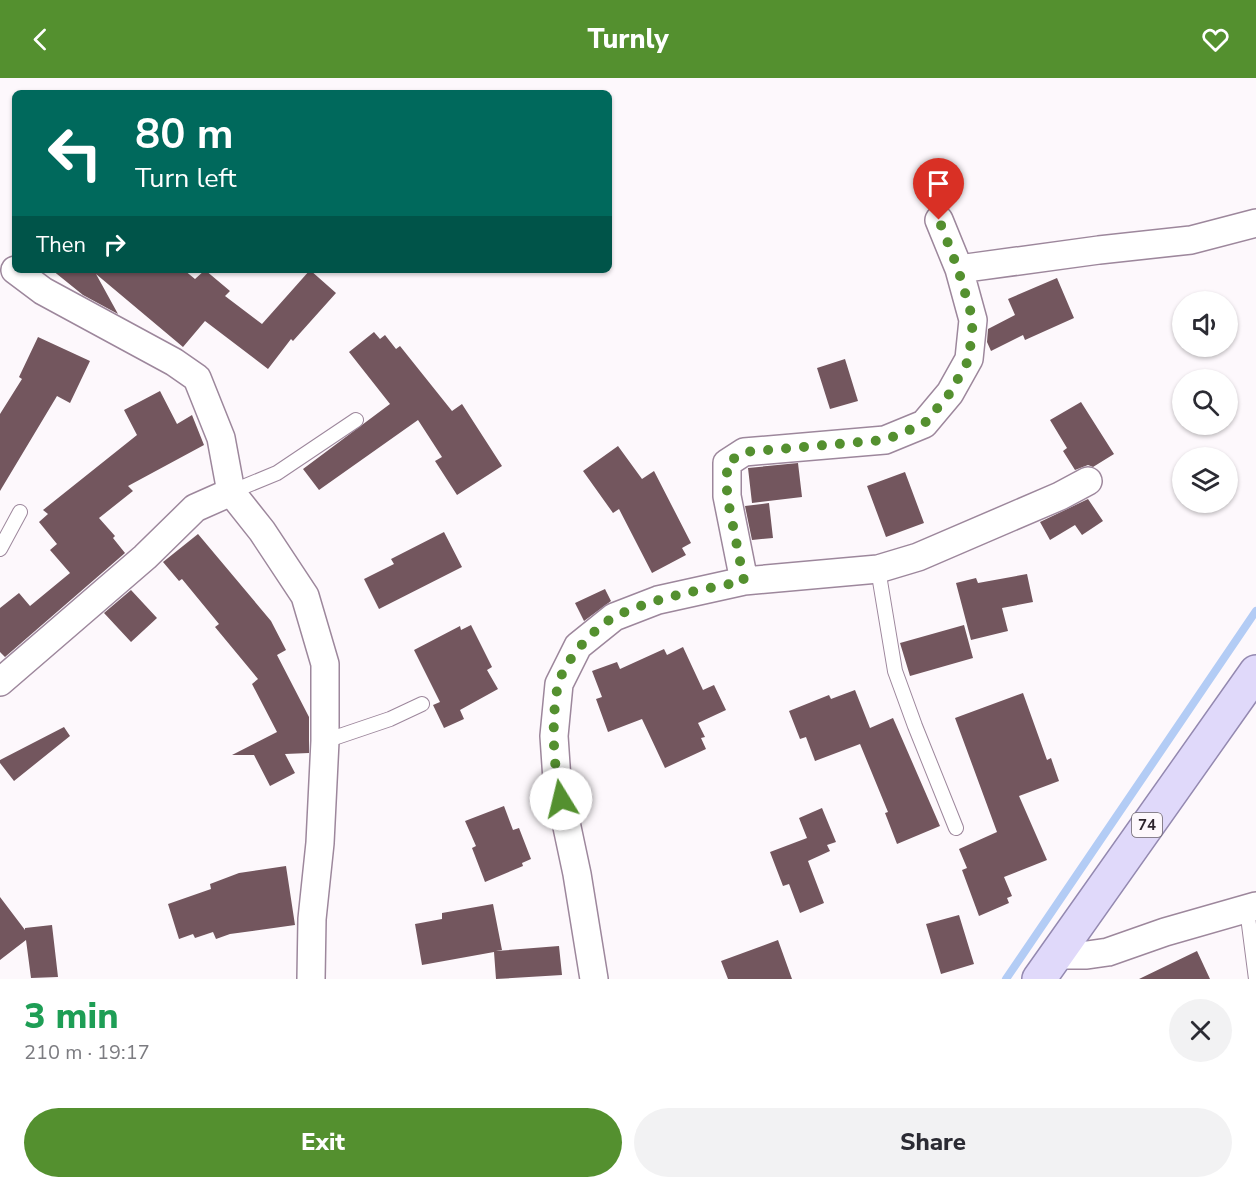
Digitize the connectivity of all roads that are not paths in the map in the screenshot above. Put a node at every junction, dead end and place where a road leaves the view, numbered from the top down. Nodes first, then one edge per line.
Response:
1 (939, 220) dead end
2 (1256, 223) edge
3 (0, 258) edge
4 (12, 268) edge
5 (958, 269) junction
6 (19, 273) edge
7 (356, 420) dead end
8 (1088, 481) dead end
9 (231, 492) junction
10 (20, 512) dead end
11 (0, 549) edge
12 (878, 569) junction
13 (744, 581) junction
14 (1256, 672) edge
15 (0, 682) edge
16 (422, 704) dead end
17 (325, 741) junction
18 (956, 828) dead end
19 (1251, 908) edge
20 (1047, 967) edge
21 (311, 979) edge
22 (594, 979) edge
23 (1256, 979) edge

1 - 5 street
2 - 5 street
3 - 4 street
5 - 13 street
6 - 9 street
7 - 9 lane
8 - 12 street
9 - 15 street
9 - 17 street
10 - 11 lane
12 - 13 street
12 - 18 lane
13 - 22 street
14 - 20 main road, 74
16 - 17 lane
17 - 21 street
19 - 20 street
19 - 23 lane

